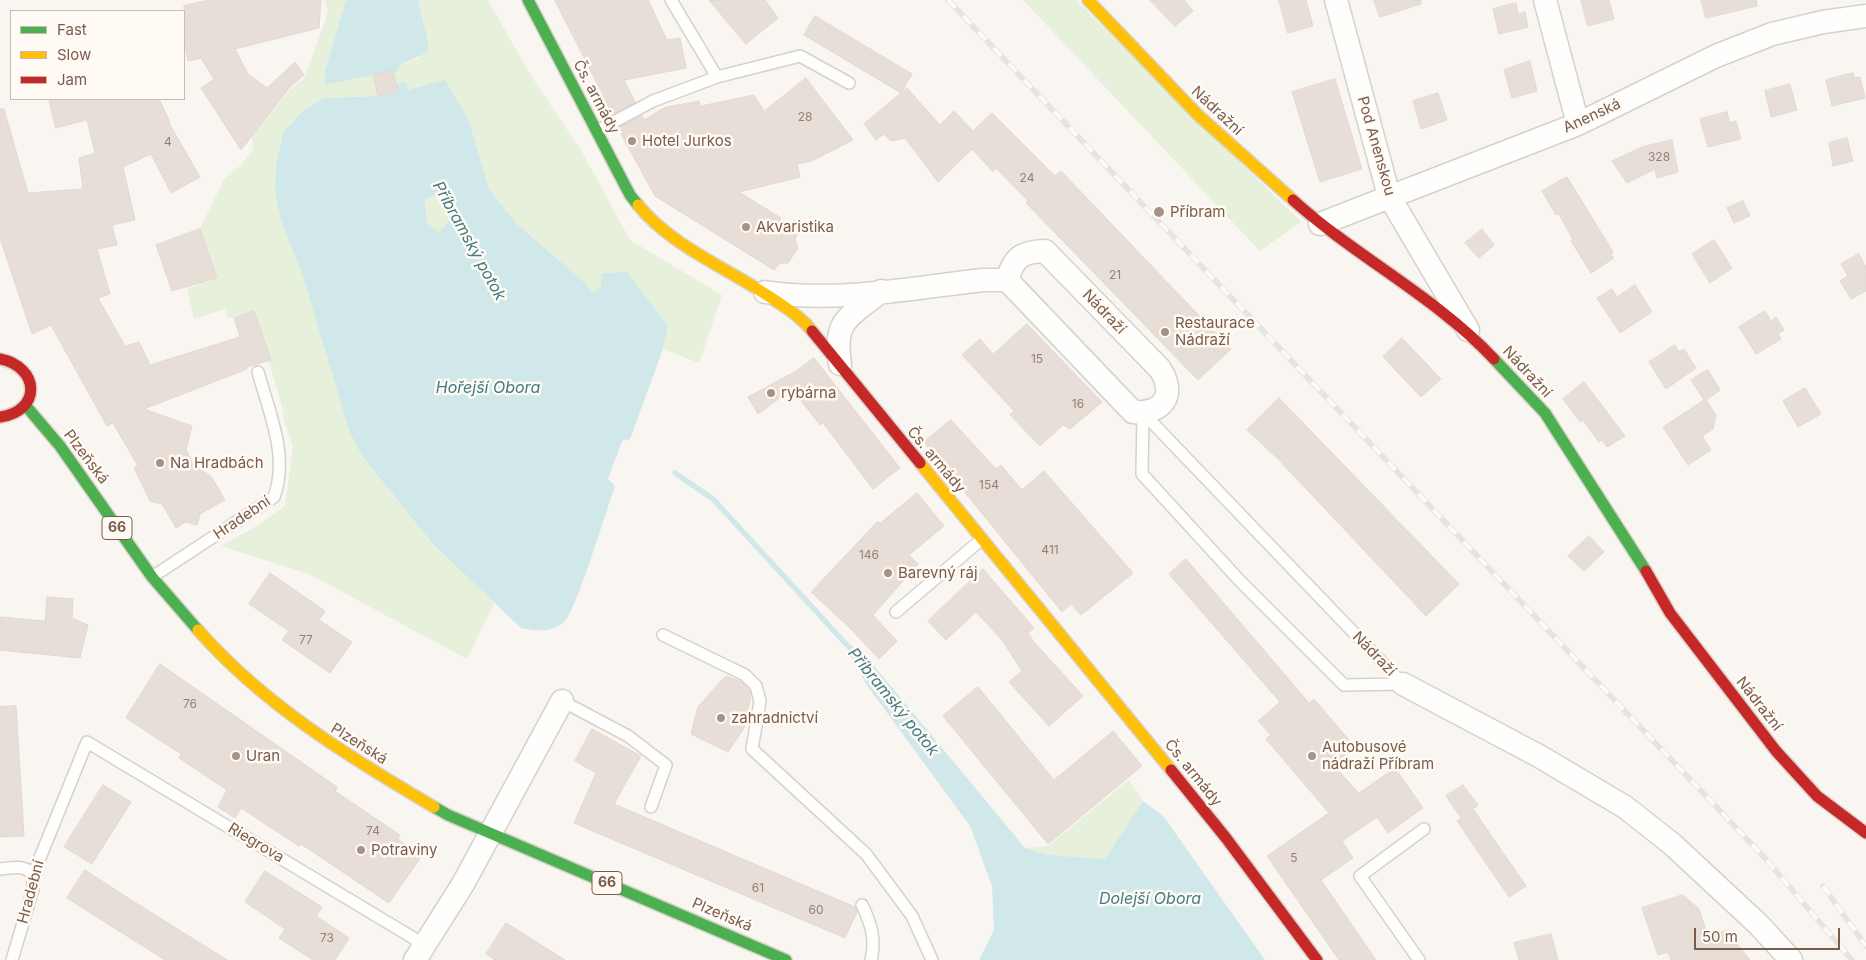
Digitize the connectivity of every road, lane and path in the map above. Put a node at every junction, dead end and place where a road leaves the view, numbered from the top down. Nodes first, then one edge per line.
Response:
1 (528, 0) edge
2 (671, 0) edge
3 (1088, 0) edge
4 (1336, 0) edge
5 (1545, 0) edge
6 (1866, 16) edge
7 (717, 77) junction
8 (849, 83) dead end
9 (1578, 124) junction
10 (597, 131) junction
11 (1389, 196) junction
12 (1320, 224) junction
13 (1007, 280) junction
14 (765, 292) junction
15 (881, 292) junction
16 (1471, 334) junction
17 (0, 359) edge
18 (840, 364) junction
19 (258, 372) dead end
20 (26, 406) junction
21 (1143, 412) junction
22 (0, 417) edge
23 (982, 539) junction
24 (152, 576) junction
25 (896, 612) dead end
26 (663, 636) dead end
27 (1092, 672) junction
28 (1403, 684) junction
29 (1119, 686) dead end
30 (562, 701) joint
31 (87, 742) joint
32 (1186, 770) dead end
33 (651, 807) dead end
34 (1424, 830) dead end
35 (1866, 833) edge
36 (490, 835) junction
37 (1226, 838) junction
38 (0, 868) edge
39 (33, 875) junction
40 (862, 905) dead end
41 (420, 952) edge
42 (12, 960) edge
43 (786, 960) edge
44 (871, 960) edge
45 (932, 960) edge
46 (1317, 960) edge
47 (1419, 960) edge
48 (1791, 960) edge

1 - 10 street, Čs. armády
2 - 7 lane
3 - 12 street, Nádražní
4 - 11 street, Pod Anenskou
5 - 9 street
6 - 9 street, Anenská
7 - 8 lane
7 - 10 lane
9 - 11 street, Anenská
10 - 14 street, Čs. armády
11 - 12 street, Anenská
11 - 16 street, Pod Anenskou
12 - 16 street, Nádražní
13 - 15 street
13 - 21 street, Nádraží
13 - 21 street, Nádraží
14 - 15 street
14 - 18 street, Čs. armády
15 - 18 street
16 - 35 street, Nádražní
17 - 20 street
18 - 23 street, Čs. armády
19 - 24 lane, Hradební
20 - 22 street
20 - 24 street, Plzeňská / 66
21 - 28 lane, Nádraží
21 - 28 lane, Nádraží
23 - 25 lane
23 - 27 street, Čs. armády
24 - 36 street, Plzeňská / 66
26 - 45 lane
27 - 29 lane
27 - 37 street, Čs. armády
28 - 48 street
30 - 33 lane
30 - 36 street, Riegrova
31 - 39 lane, Hradební
31 - 41 lane, Riegrova
32 - 37 lane
34 - 47 lane
36 - 41 street, Riegrova
36 - 43 street, Plzeňská / 66
37 - 46 street, Čs. armády
38 - 39 lane
39 - 42 lane, Hradební
40 - 44 lane

